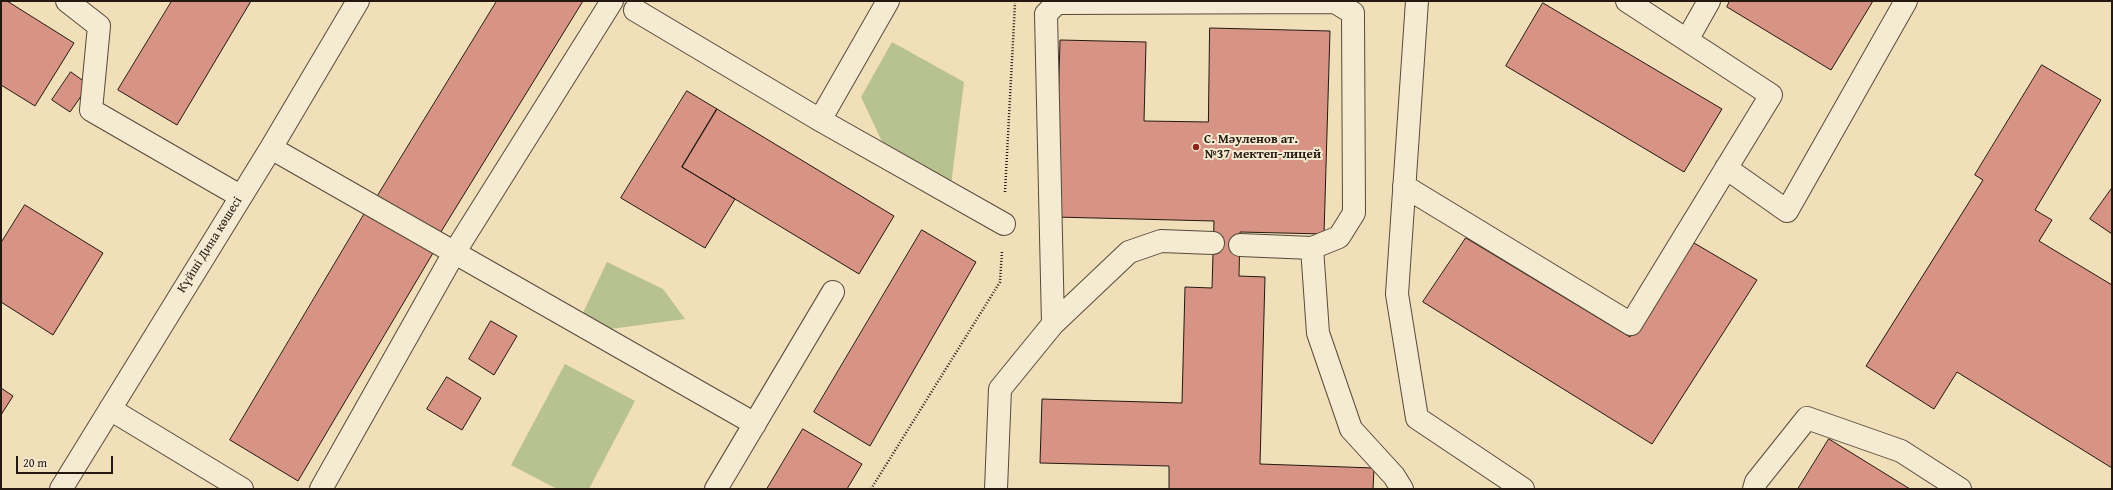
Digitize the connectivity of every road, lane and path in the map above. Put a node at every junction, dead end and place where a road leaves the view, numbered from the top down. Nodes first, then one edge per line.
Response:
1 (67, 1) edge
2 (358, 1) edge
3 (612, 1) edge
4 (888, 1) edge
5 (1417, 1) edge
6 (1627, 1) edge
7 (1709, 1) edge
8 (1906, 1) edge
9 (1015, 3) dead end
10 (635, 10) dead end
11 (1687, 40) junction
12 (820, 120) junction
13 (271, 148) junction
14 (1726, 168) junction
15 (1404, 186) junction
16 (240, 196) junction
17 (1004, 224) junction
18 (1213, 243) dead end
19 (1240, 245) dead end
20 (1312, 248) junction
21 (454, 253) junction
22 (833, 292) dead end
23 (1053, 324) junction
24 (110, 409) junction
25 (755, 424) junction
26 (61, 489) edge
27 (242, 489) edge
28 (321, 489) edge
29 (716, 489) edge
30 (871, 489) edge
31 (996, 489) edge
32 (1402, 489) edge
33 (1523, 489) edge
34 (1754, 489) edge
35 (1960, 489) edge

1 - 16 street
2 - 13 street, Күйші Дина көшесі
3 - 21 street
4 - 12 street
5 - 15 street
6 - 11 street
7 - 11 street
8 - 14 street
9 - 17 path
10 - 12 street
11 - 14 street
12 - 17 street
13 - 16 street, Күйші Дина көшесі
13 - 21 street
14 - 15 street
15 - 33 street
16 - 24 street, Күйші Дина көшесі
17 - 30 path
18 - 23 street
19 - 20 street
20 - 23 street
20 - 32 street
21 - 25 street
21 - 28 street
22 - 25 street
23 - 31 street
24 - 26 street, Күйші Дина көшесі
24 - 27 street
25 - 29 street
34 - 35 street

